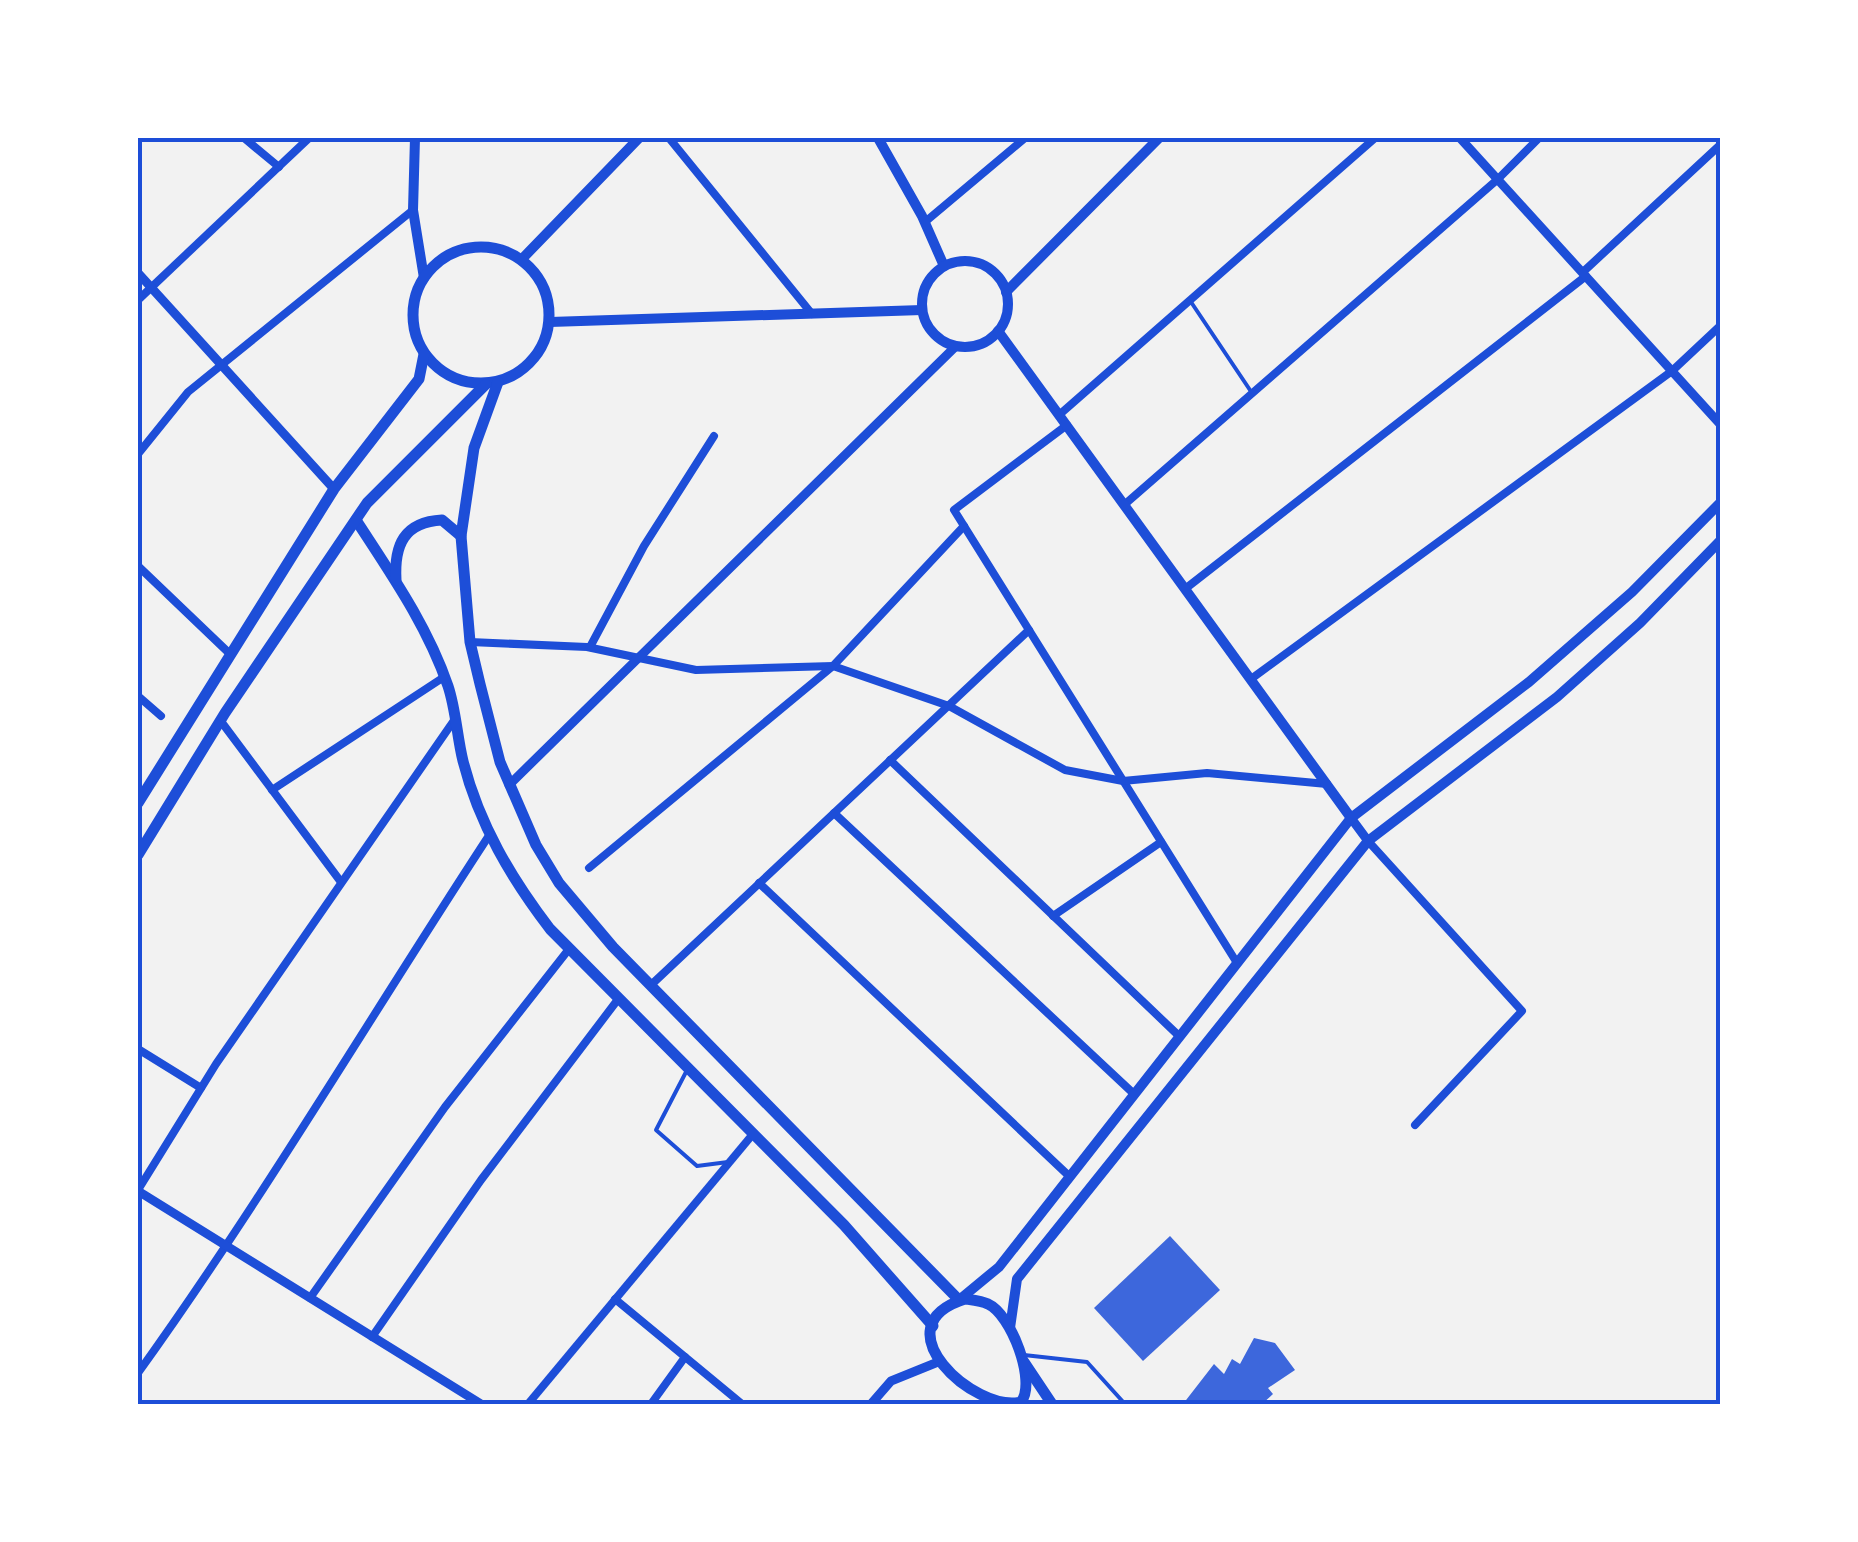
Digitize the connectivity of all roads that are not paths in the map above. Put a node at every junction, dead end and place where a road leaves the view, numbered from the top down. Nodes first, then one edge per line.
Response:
1 (244, 138) edge
2 (309, 138) edge
3 (415, 138) edge
4 (639, 138) edge
5 (669, 138) edge
6 (878, 138) edge
7 (1025, 138) edge
8 (1159, 138) edge
9 (1374, 138) edge
10 (1460, 138) edge
11 (1539, 138) edge
12 (1720, 145) edge
13 (279, 166) junction
14 (1498, 179) junction
15 (413, 210) junction
16 (925, 222) junction
17 (522, 260) junction
18 (944, 266) junction
19 (138, 273) edge
20 (1584, 274) junction
21 (424, 278) junction
22 (152, 288) junction
23 (1006, 292) junction
24 (138, 300) edge
25 (1190, 300) junction
26 (922, 310) junction
27 (812, 314) junction
28 (550, 322) junction
29 (1720, 326) edge
30 (998, 331) junction
31 (955, 346) junction
32 (424, 354) junction
33 (224, 366) junction
34 (1672, 371) junction
35 (492, 383) junction
36 (1252, 393) junction
37 (1059, 415) junction
38 (1720, 424) edge
39 (1067, 425) junction
40 (714, 436) dead end
41 (138, 454) edge
42 (334, 489) junction
43 (1720, 503) edge
44 (1124, 505) junction
45 (356, 520) junction
46 (964, 526) junction
47 (462, 536) junction
48 (1720, 541) edge
49 (138, 566) edge
50 (396, 580) junction
51 (1186, 589) junction
52 (1029, 630) junction
53 (470, 642) junction
54 (590, 648) junction
55 (230, 654) junction
56 (641, 656) junction
57 (833, 666) junction
58 (444, 677) junction
59 (1250, 679) junction
60 (138, 696) edge
61 (949, 706) junction
62 (161, 716) dead end
63 (220, 720) junction
64 (455, 720) junction
65 (890, 760) junction
66 (1123, 782) junction
67 (1327, 784) junction
68 (509, 786) junction
69 (272, 790) junction
70 (138, 803) edge
71 (834, 814) junction
72 (1352, 818) junction
73 (490, 834) junction
74 (1368, 841) junction
75 (1161, 842) junction
76 (138, 855) edge
77 (588, 868) dead end
78 (341, 882) junction
79 (759, 883) junction
80 (1053, 916) junction
81 (570, 948) junction
82 (1237, 964) junction
83 (650, 984) junction
84 (619, 998) junction
85 (1178, 1036) junction
86 (138, 1049) edge
87 (688, 1068) junction
88 (201, 1088) junction
89 (1134, 1094) junction
90 (1415, 1125) dead end
91 (753, 1134) junction
92 (730, 1162) junction
93 (1070, 1176) junction
94 (138, 1190) edge
95 (228, 1247) junction
96 (310, 1298) junction
97 (616, 1299) junction
98 (960, 1300) junction
99 (933, 1326) junction
100 (1010, 1328) junction
101 (372, 1337) junction
102 (1020, 1354) junction
103 (685, 1357) junction
104 (938, 1362) junction
105 (138, 1373) edge
106 (984, 1398) edge
107 (481, 1404) edge
108 (528, 1404) edge
109 (651, 1404) edge
110 (742, 1404) edge
111 (870, 1404) edge
112 (1052, 1404) edge
113 (1125, 1404) edge

1 - 13 street
2 - 13 street
3 - 15 main road
4 - 17 main road
5 - 27 street
6 - 16 main road
7 - 16 street
8 - 23 main road
9 - 25 street
10 - 14 street
11 - 14 street
12 - 20 street
13 - 22 street
14 - 20 street
14 - 36 street
15 - 21 main road
15 - 33 street
16 - 18 main road
17 - 21 main road
17 - 28 main road
18 - 23 main road
18 - 26 main road
19 - 22 street
20 - 34 street
20 - 51 street
21 - 32 main road
22 - 24 street
22 - 33 street
23 - 30 main road
25 - 36 lane
25 - 37 street
26 - 27 main road
26 - 31 main road
27 - 28 main road
28 - 35 main road
29 - 34 street
30 - 31 main road
30 - 37 main road
31 - 56 street
32 - 35 main road
32 - 42 main road
33 - 41 street
33 - 42 street
34 - 38 street
34 - 59 street
35 - 45 main road
35 - 47 main road
36 - 44 street
37 - 39 main road
39 - 44 main road
39 - 46 street
40 - 54 street
42 - 55 main road
43 - 72 main road
44 - 51 main road
45 - 50 main road
45 - 63 main road
46 - 52 street
46 - 57 street
47 - 50 main road
47 - 53 main road
48 - 74 main road
49 - 55 street
50 - 58 main road
51 - 59 main road
52 - 61 street
52 - 66 street
53 - 54 street
53 - 68 main road
54 - 56 street
55 - 70 main road
56 - 57 street
56 - 68 street
57 - 61 street
57 - 77 street
58 - 64 main road
58 - 69 street
59 - 67 main road
60 - 62 street
61 - 65 street
61 - 66 street
63 - 69 street
63 - 76 main road
64 - 73 main road
64 - 78 street
65 - 71 street
65 - 80 street
66 - 67 street
66 - 75 street
67 - 72 main road
68 - 83 main road
69 - 78 street
71 - 79 street
71 - 89 street
72 - 74 street
72 - 82 main road
73 - 81 main road
73 - 95 street
74 - 90 street
74 - 100 main road
75 - 80 street
75 - 82 street
78 - 88 street
79 - 83 street
79 - 93 street
80 - 85 street
81 - 84 main road
81 - 96 street
82 - 85 main road
83 - 98 main road
84 - 87 main road
84 - 101 street
85 - 89 main road
86 - 88 street
87 - 91 main road
87 - 92 lane
88 - 94 street
89 - 93 main road
91 - 92 street
91 - 99 main road
92 - 97 street
93 - 98 main road
94 - 95 street
95 - 96 street
95 - 105 street
96 - 101 street
97 - 103 street
97 - 108 street
98 - 99 main road
98 - 100 main road
99 - 104 main road
100 - 102 main road
101 - 107 street
102 - 106 main road
102 - 112 main road
102 - 113 lane
103 - 109 street
103 - 110 street
104 - 106 main road
104 - 111 street

